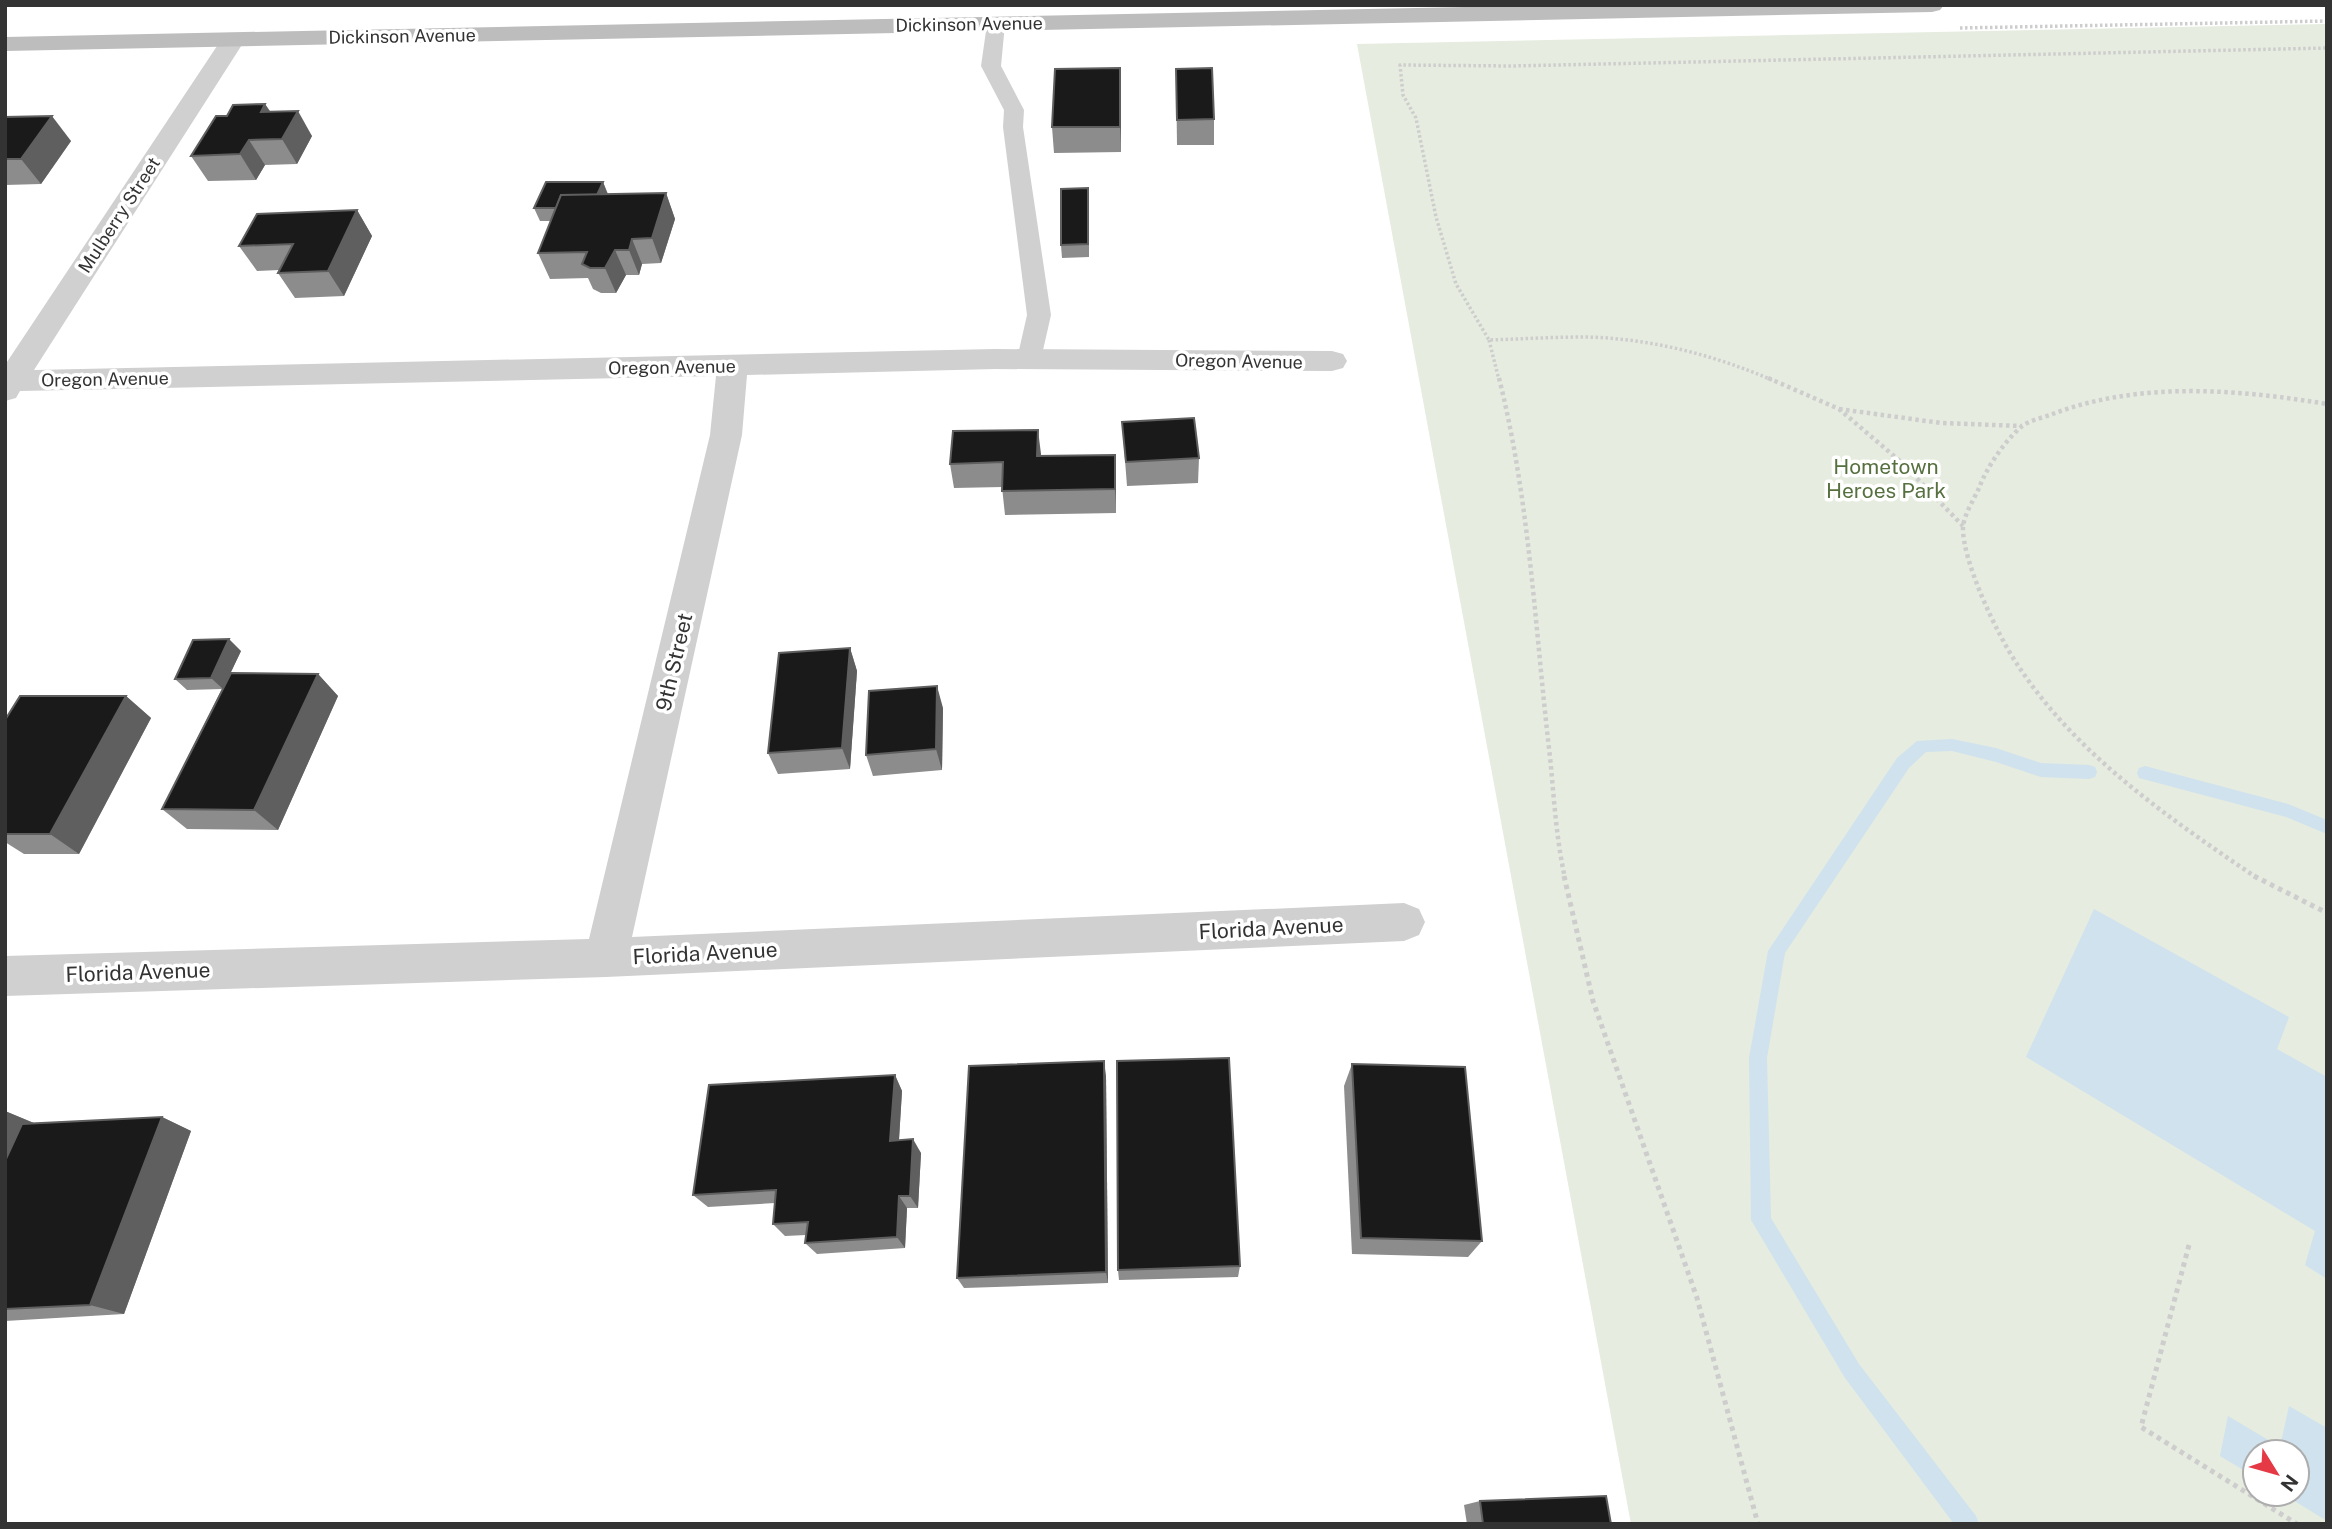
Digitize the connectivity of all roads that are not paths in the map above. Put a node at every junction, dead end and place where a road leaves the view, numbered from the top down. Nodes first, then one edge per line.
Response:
1 (1932, 5) edge
2 (996, 24) junction
3 (233, 40) junction
4 (5, 44) edge
5 (1029, 359) junction
6 (1332, 361) dead end
7 (733, 365) junction
8 (8, 386) edge
9 (1404, 922) dead end
10 (606, 958) junction
11 (5, 976) edge

1 - 2 street, Dickinson Avenue
2 - 3 street, Dickinson Avenue
2 - 5 lane
3 - 4 street, Dickinson Avenue
3 - 8 street, Mulberry Street
5 - 6 street, Oregon Avenue
5 - 7 street, Oregon Avenue
7 - 8 street, Oregon Avenue
7 - 10 street, 9th Street
9 - 10 street, Florida Avenue
10 - 11 street, Florida Avenue

